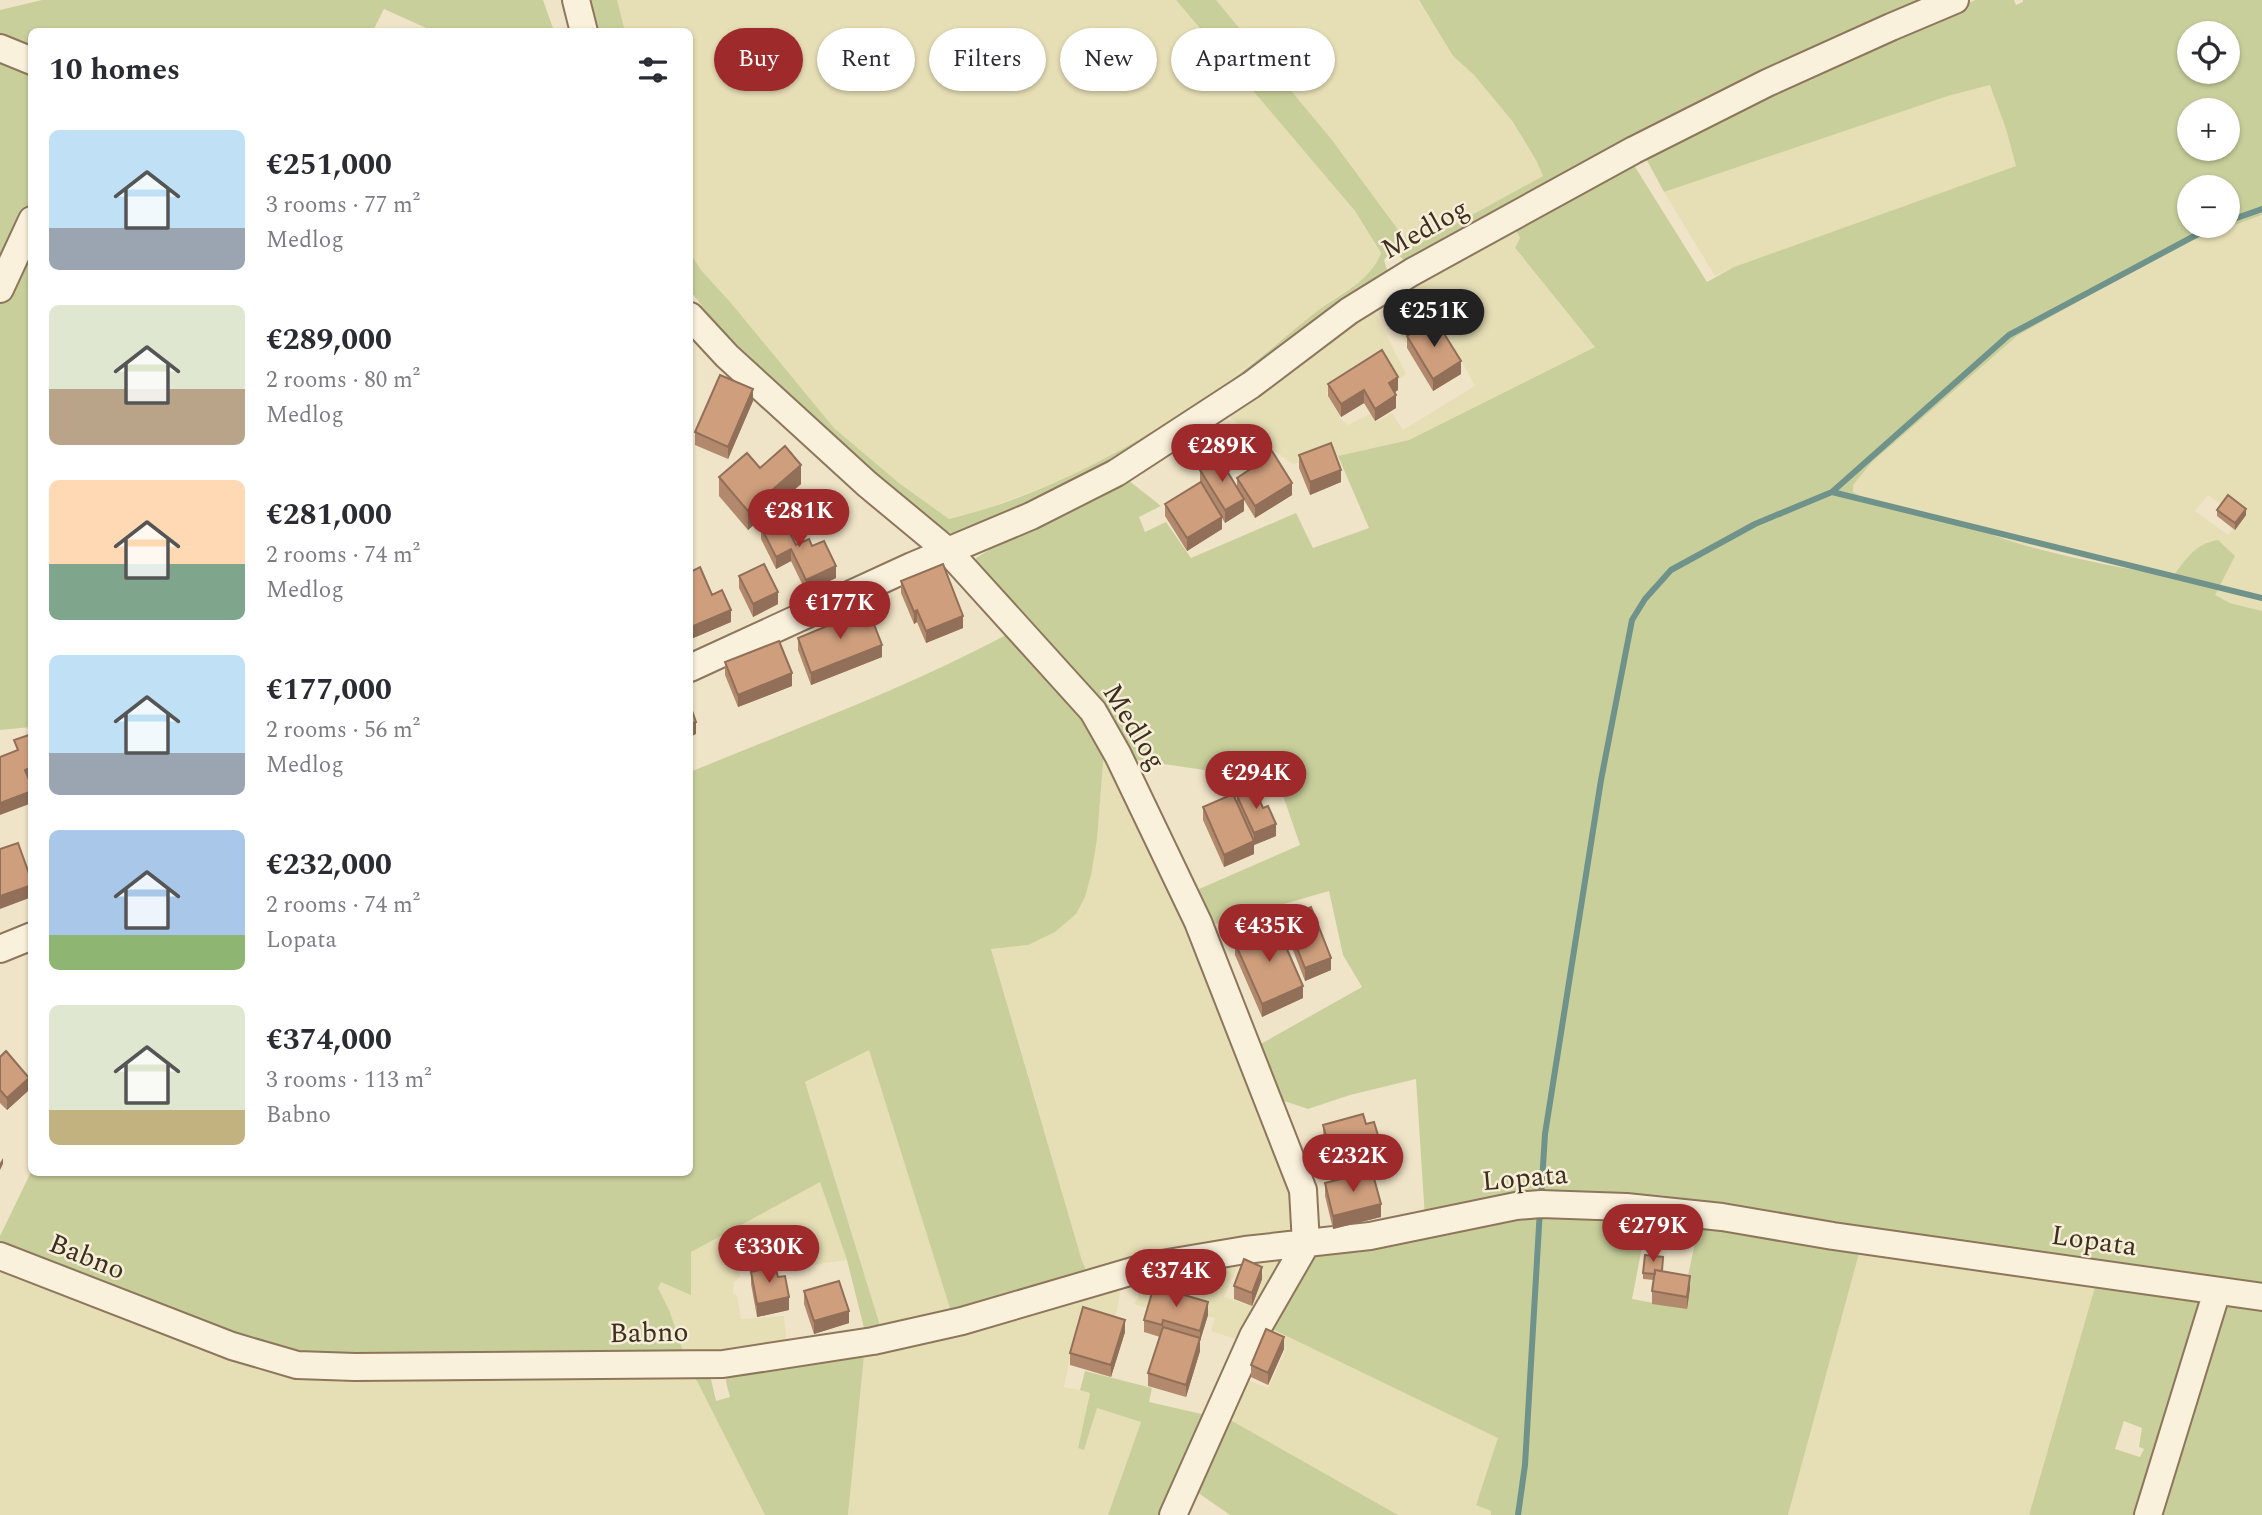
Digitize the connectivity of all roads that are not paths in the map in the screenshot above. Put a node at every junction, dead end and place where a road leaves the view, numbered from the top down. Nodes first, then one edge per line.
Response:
1 (576, 0) edge
2 (1955, 0) edge
3 (583, 28) edge
4 (0, 48) edge
5 (28, 59) edge
6 (28, 229) edge
7 (0, 289) edge
8 (693, 321) edge
9 (949, 552) junction
10 (693, 667) edge
11 (28, 938) edge
12 (0, 949) edge
13 (1306, 1244) junction
14 (0, 1256) edge
15 (2217, 1291) junction
16 (2262, 1297) edge
17 (1172, 1515) edge
18 (2148, 1515) edge

1 - 3 street
2 - 9 street, Medlog
4 - 5 street
6 - 7 street
8 - 9 street
9 - 10 street, Medlog
9 - 13 street, Medlog
11 - 12 street
13 - 14 street, Babno
13 - 15 street, Lopata
13 - 17 street
15 - 16 street, Lopata
15 - 18 street

